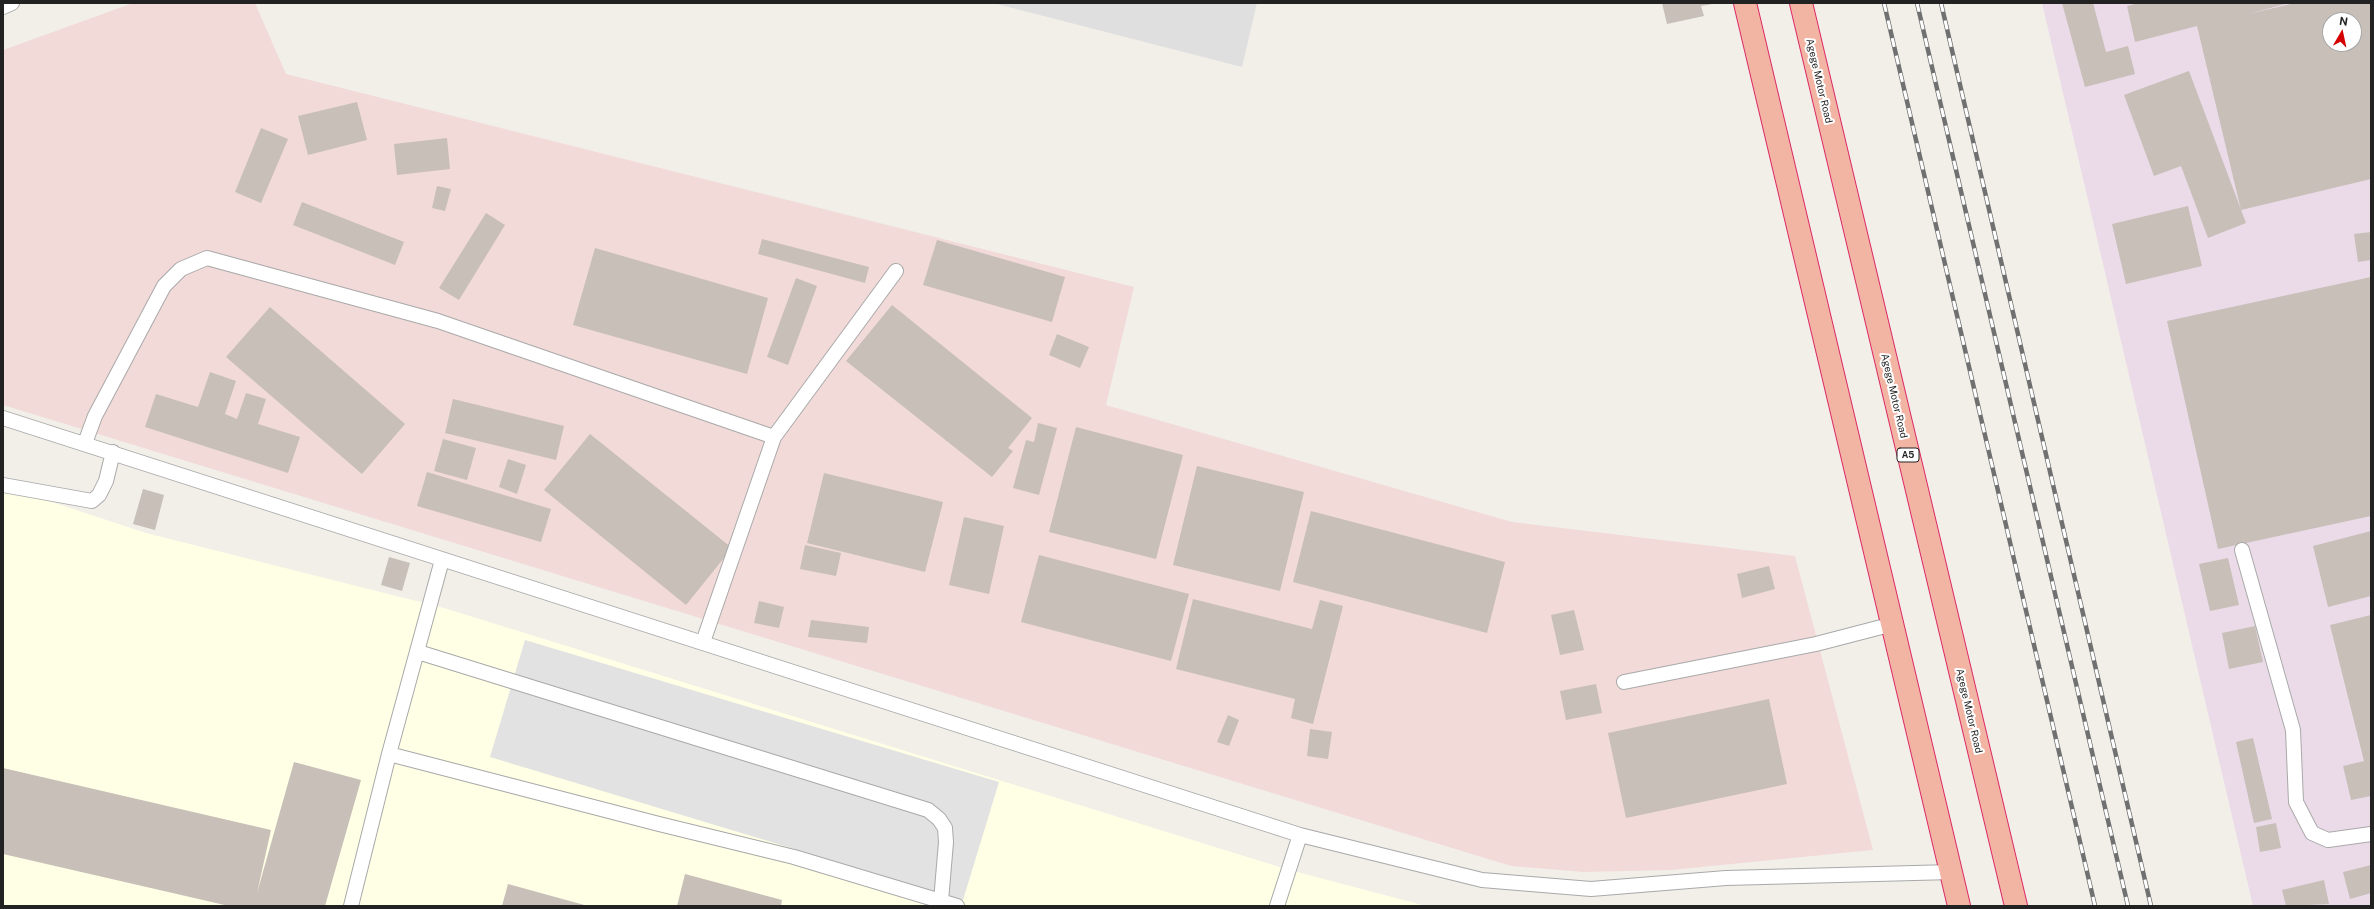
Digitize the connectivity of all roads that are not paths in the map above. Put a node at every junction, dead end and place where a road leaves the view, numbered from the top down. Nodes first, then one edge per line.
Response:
1 (12, 3) edge
2 (1745, 3) edge
3 (1801, 3) edge
4 (3, 7) edge
5 (896, 271) dead end
6 (3, 418) edge
7 (774, 437) junction
8 (85, 443) junction
9 (113, 452) junction
10 (3, 485) edge
11 (2242, 550) dead end
12 (442, 560) junction
13 (1894, 624) junction
14 (703, 642) junction
15 (418, 652) junction
16 (1624, 682) dead end
17 (389, 754) junction
18 (2371, 834) edge
19 (1300, 835) junction
20 (1952, 872) junction
21 (941, 901) junction
22 (351, 906) edge
23 (957, 906) edge
24 (1277, 906) edge
25 (1959, 906) edge
26 (2016, 906) edge

1 - 4 lane
2 - 13 highway
3 - 26 highway, Agege Motor Road / A5
5 - 7 lane
6 - 8 lane
7 - 8 lane
7 - 14 lane
8 - 9 lane
9 - 10 lane
9 - 12 lane
11 - 18 lane
12 - 14 lane
12 - 15 lane
13 - 16 lane
13 - 20 highway
14 - 19 lane
15 - 17 lane
15 - 21 lane
17 - 21 lane
17 - 22 lane
19 - 20 lane
19 - 24 lane
20 - 25 highway
21 - 23 lane

